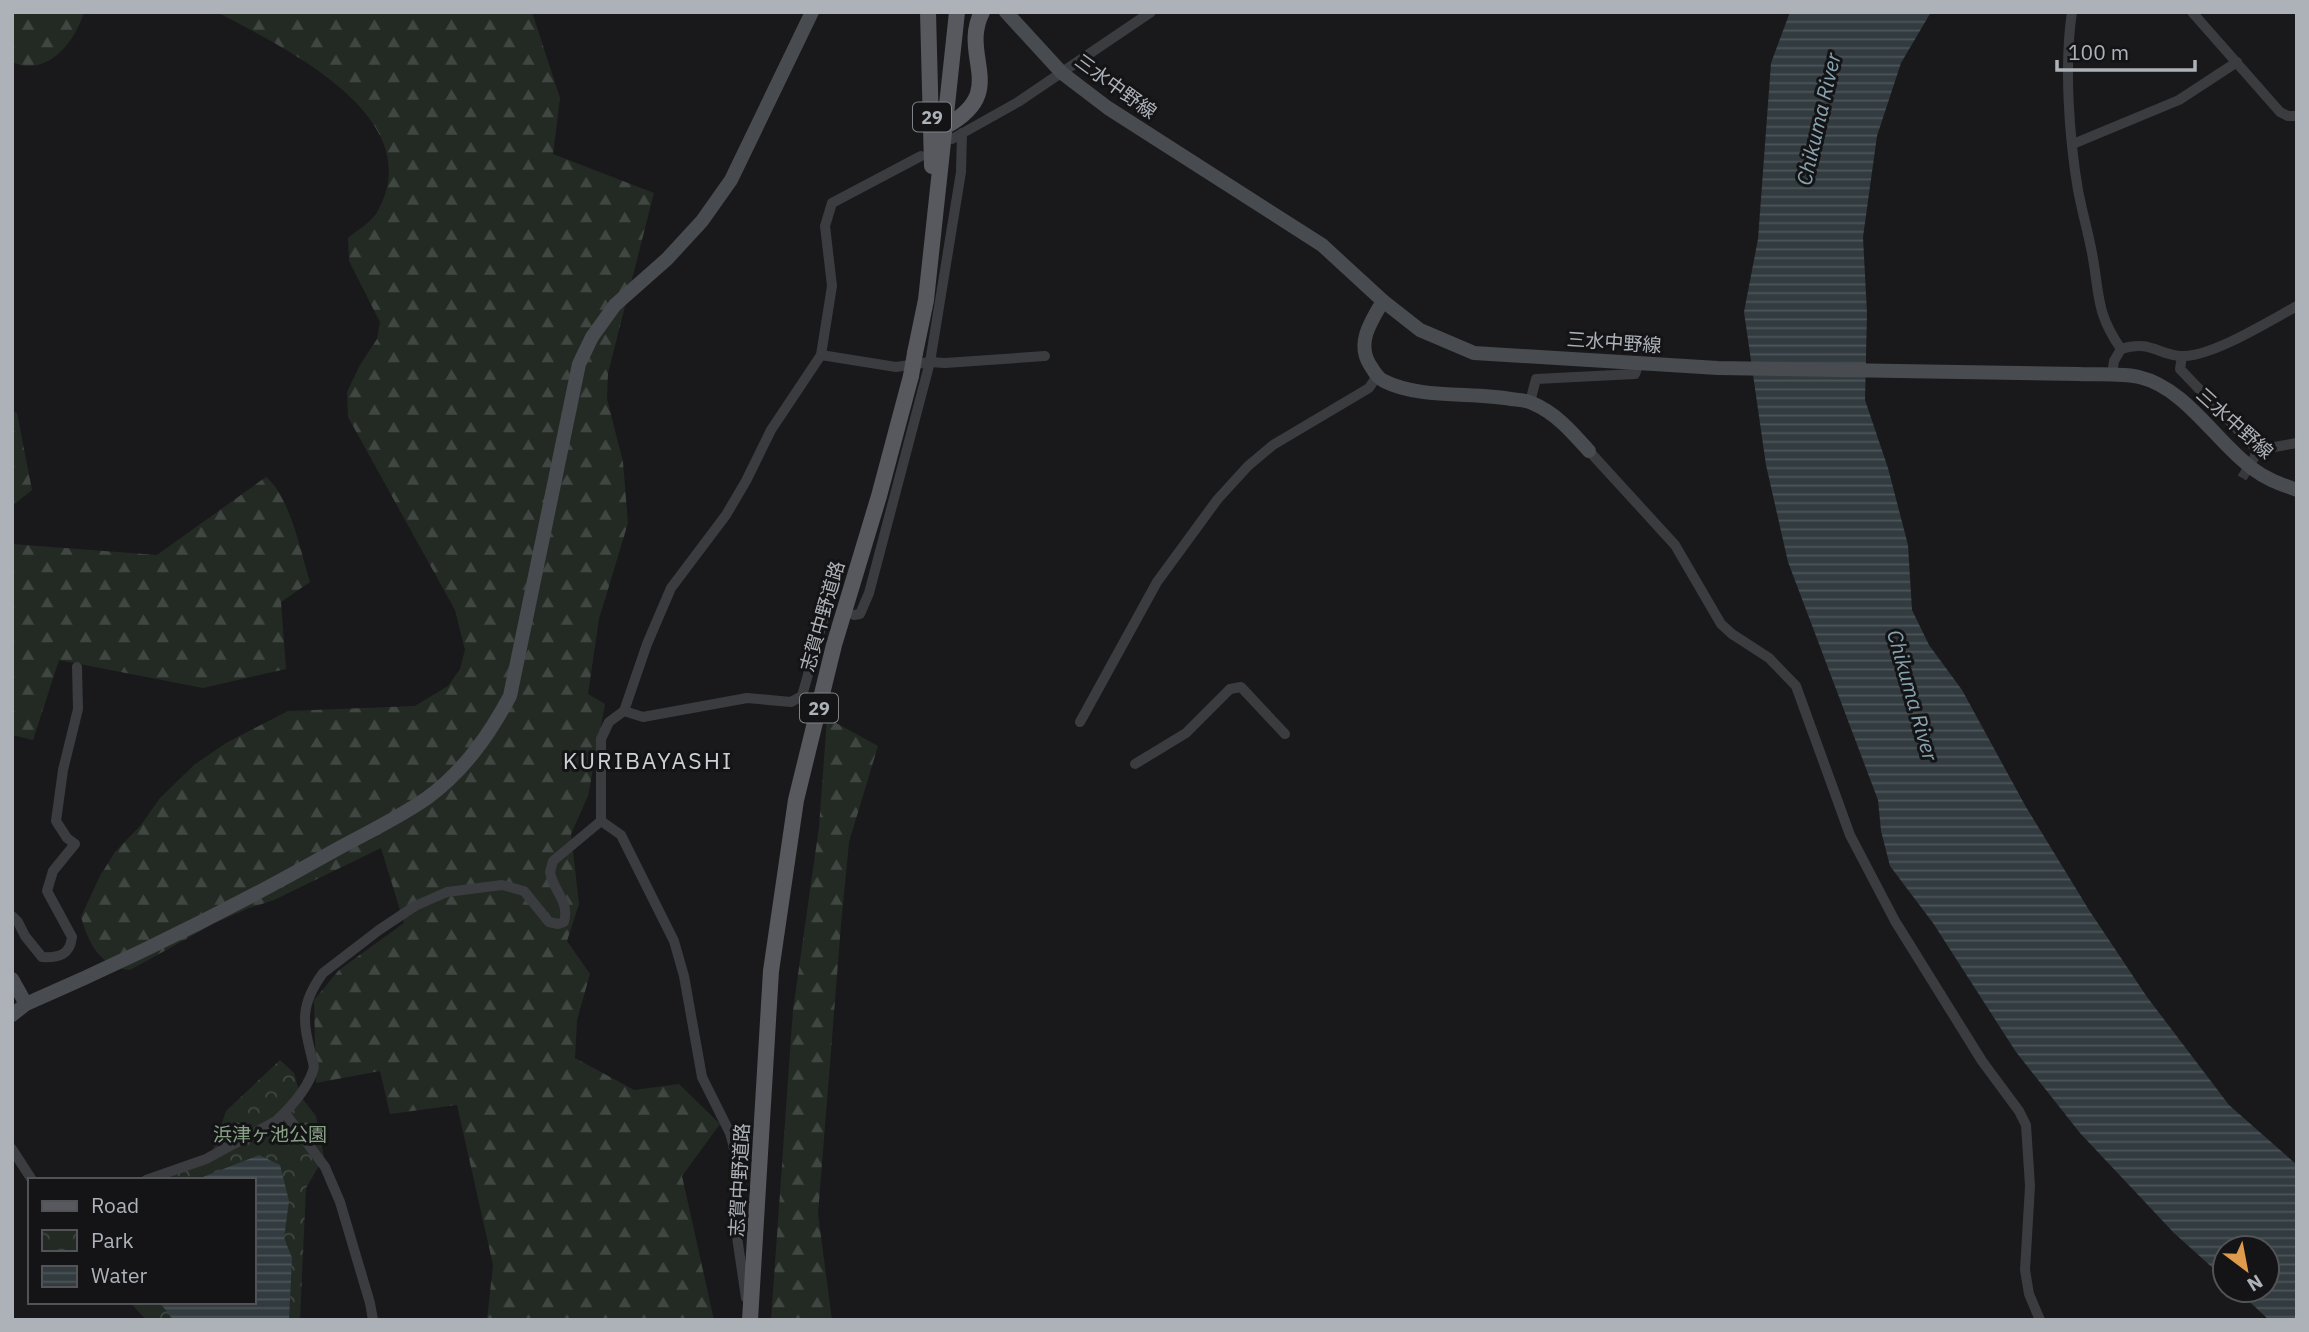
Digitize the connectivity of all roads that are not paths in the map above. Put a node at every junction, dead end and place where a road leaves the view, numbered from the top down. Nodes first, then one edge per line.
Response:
1 (812, 12) edge
2 (928, 12) edge
3 (957, 12) edge
4 (982, 12) edge
5 (1006, 12) edge
6 (1151, 12) edge
7 (2072, 12) edge
8 (2192, 12) edge
9 (2237, 62) junction
10 (1062, 73) junction
11 (2297, 116) edge
12 (953, 133) junction
13 (2073, 144) junction
14 (922, 156) dead end
15 (935, 221) junction
16 (1383, 302) junction
17 (2297, 306) edge
18 (2121, 349) junction
19 (821, 355) junction
20 (1045, 356) dead end
21 (2182, 356) junction
22 (930, 362) junction
23 (1639, 363) junction
24 (2112, 375) junction
25 (1377, 376) junction
26 (1530, 402) junction
27 (2297, 443) edge
28 (1589, 451) joint
29 (2297, 490) edge
30 (854, 615) dead end
31 (823, 621) dead end
32 (77, 667) dead end
33 (624, 711) junction
34 (1080, 722) dead end
35 (1286, 734) dead end
36 (1135, 764) dead end
37 (601, 821) junction
38 (12, 916) edge
39 (12, 979) edge
40 (26, 1004) junction
41 (12, 1015) edge
42 (285, 1113) junction
43 (12, 1149) edge
44 (31, 1178) edge
45 (152, 1178) edge
46 (373, 1320) edge
47 (750, 1320) edge
48 (2040, 1320) edge

1 - 40 street
2 - 15 main road, 29
3 - 12 main road, 志賀中野道路 / 29
4 - 12 main road, 29
5 - 10 street, 三水中野線
6 - 10 street
7 - 13 street
8 - 9 street
9 - 11 street
9 - 13 street
10 - 12 street
10 - 16 street, 三水中野線
12 - 15 main road, 志賀中野道路 / 29
12 - 22 street
13 - 18 street
14 - 19 street
15 - 47 main road, 志賀中野道路 / 29, bridge
16 - 23 street, 三水中野線
16 - 25 street
17 - 21 street
18 - 21 street
18 - 24 street
19 - 22 street
19 - 33 street
20 - 22 street
21 - 27 street
22 - 30 street
23 - 24 street, 三水中野線
23 - 26 street
24 - 29 street, 三水中野線
25 - 26 street
25 - 34 street
26 - 28 street
28 - 48 street
31 - 33 street
32 - 38 street
33 - 37 street
35 - 36 street
37 - 42 street
37 - 47 street
39 - 40 street
40 - 41 street
42 - 45 street
42 - 46 street
43 - 44 street

